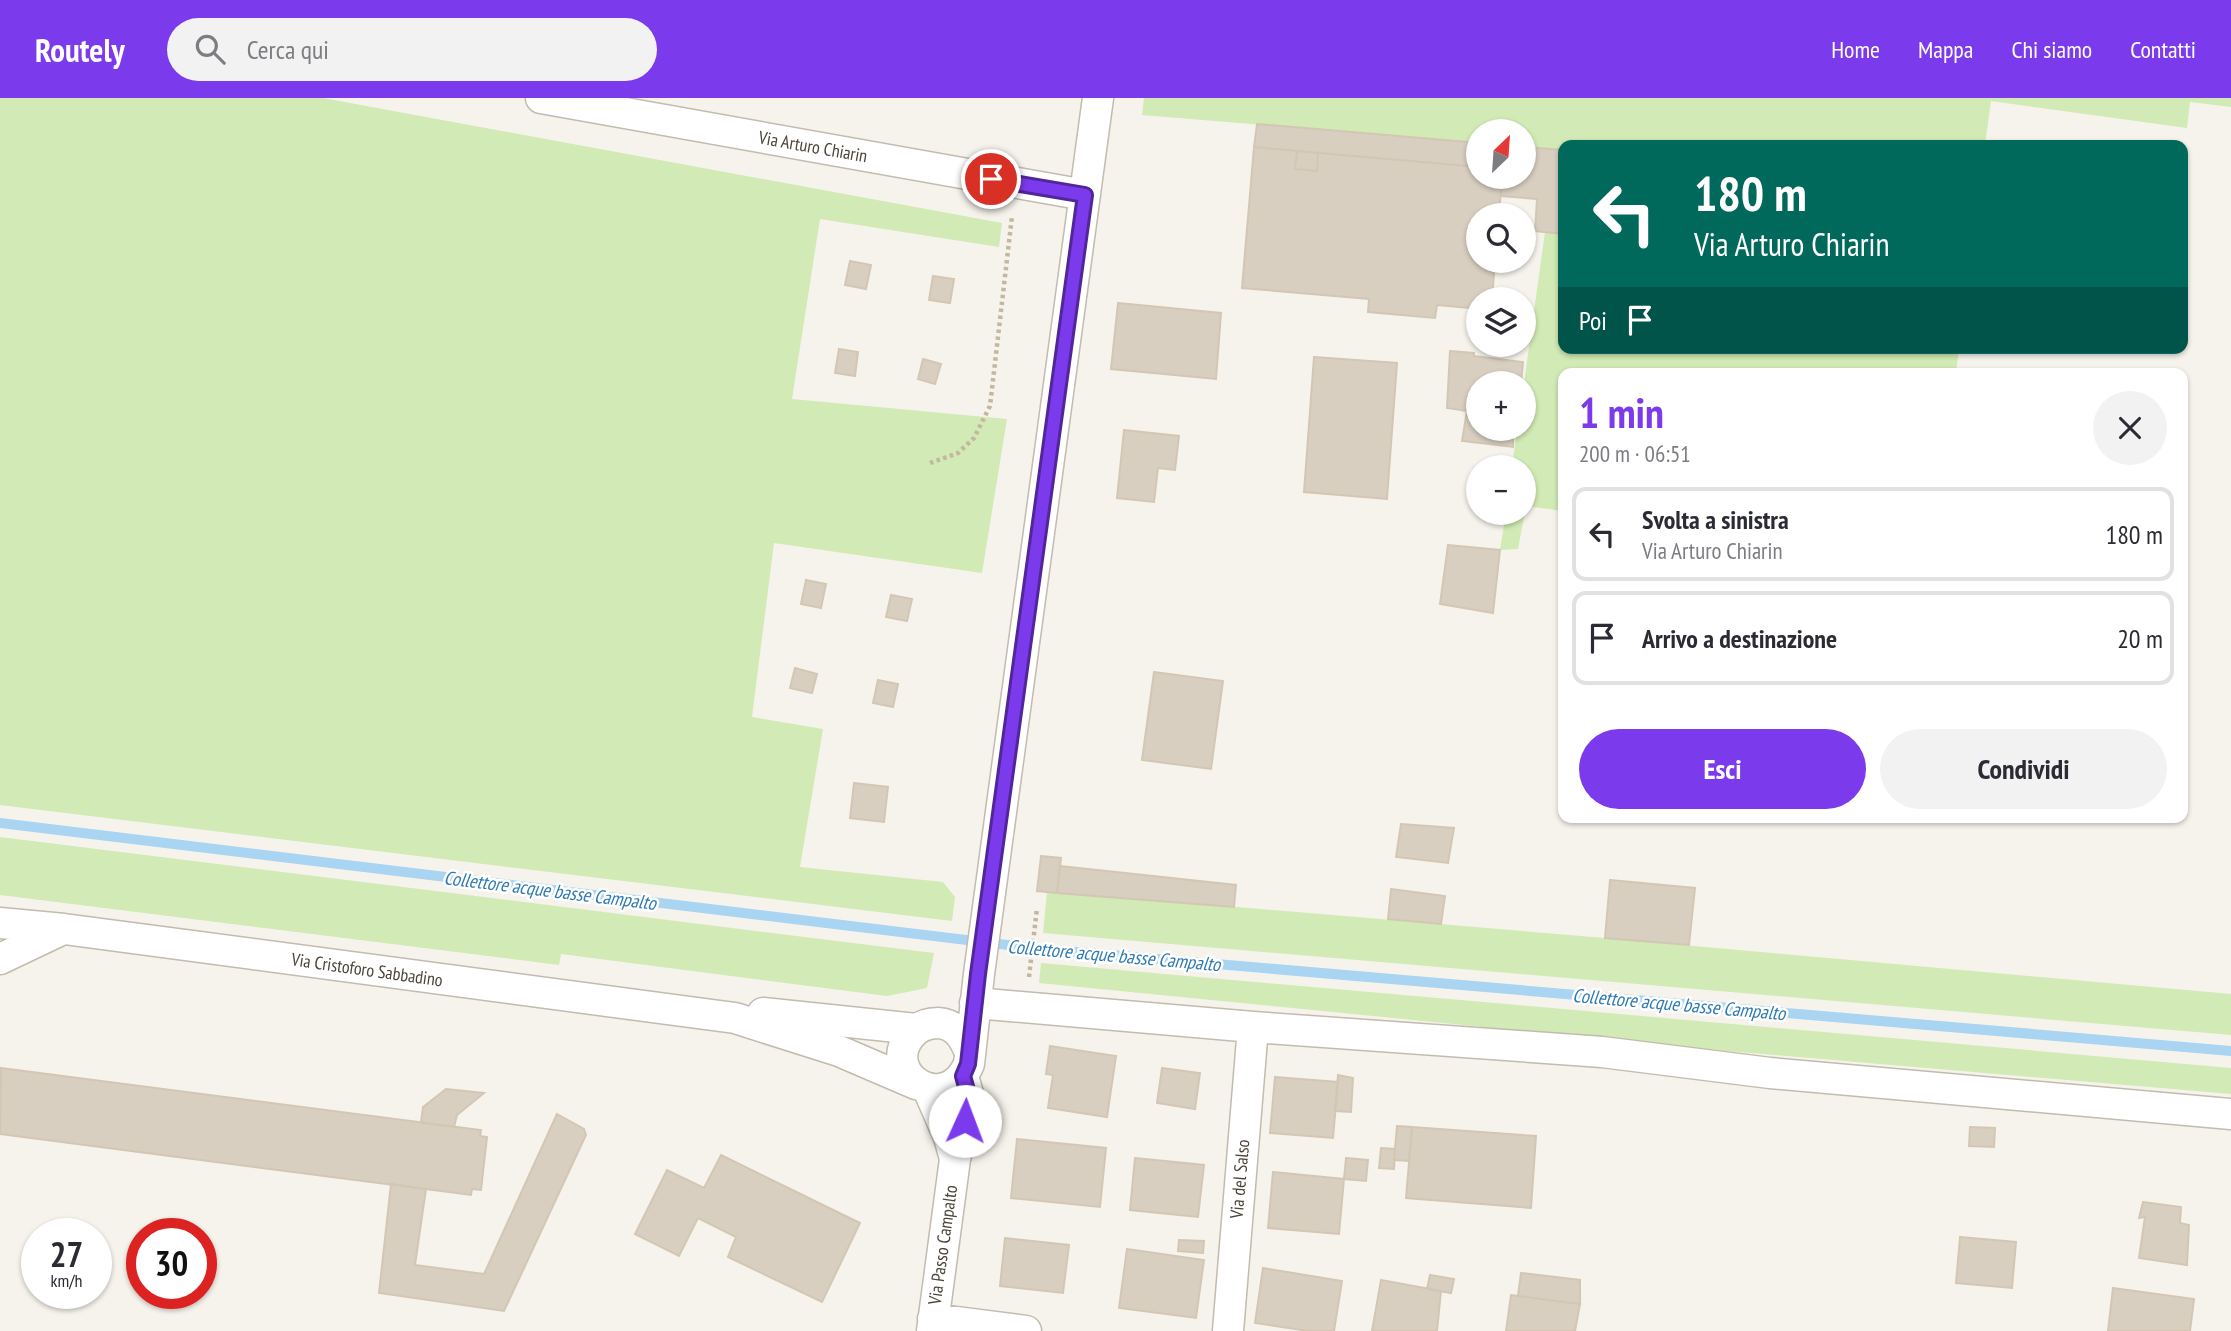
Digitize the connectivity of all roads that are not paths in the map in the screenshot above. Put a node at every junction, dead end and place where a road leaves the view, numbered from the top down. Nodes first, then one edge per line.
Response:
1 (541, 98) edge
2 (1098, 98) edge
3 (1085, 195) junction
4 (0, 923) edge
5 (64, 929) junction
6 (0, 959) edge
7 (977, 988) junction
8 (735, 1018) junction
9 (928, 1026) junction
10 (1253, 1027) junction
11 (966, 1063) junction
12 (922, 1086) junction
13 (2231, 1114) edge
14 (955, 1159) junction
15 (932, 1325) edge
16 (1026, 1331) edge
17 (1227, 1331) edge

1 - 3 street, Via Arturo Chiarin
2 - 3 street, Via Passo Campalto
3 - 7 street, Via Passo Campalto
4 - 5 street, Via Cristoforo Sabbadino
5 - 6 street
5 - 8 street, Via Cristoforo Sabbadino
7 - 9 street
7 - 10 street
7 - 11 street, Via Passo Campalto
8 - 9 street, Via Cristoforo Sabbadino
8 - 12 street, Via Cristoforo Sabbadino
9 - 11 street
9 - 12 street, Via Passo Campalto
10 - 13 street
10 - 17 street, Via del Salso
11 - 12 street
11 - 14 street, Via Passo Campalto
12 - 14 street, Via Passo Campalto
14 - 15 street, Via Passo Campalto
15 - 16 street

